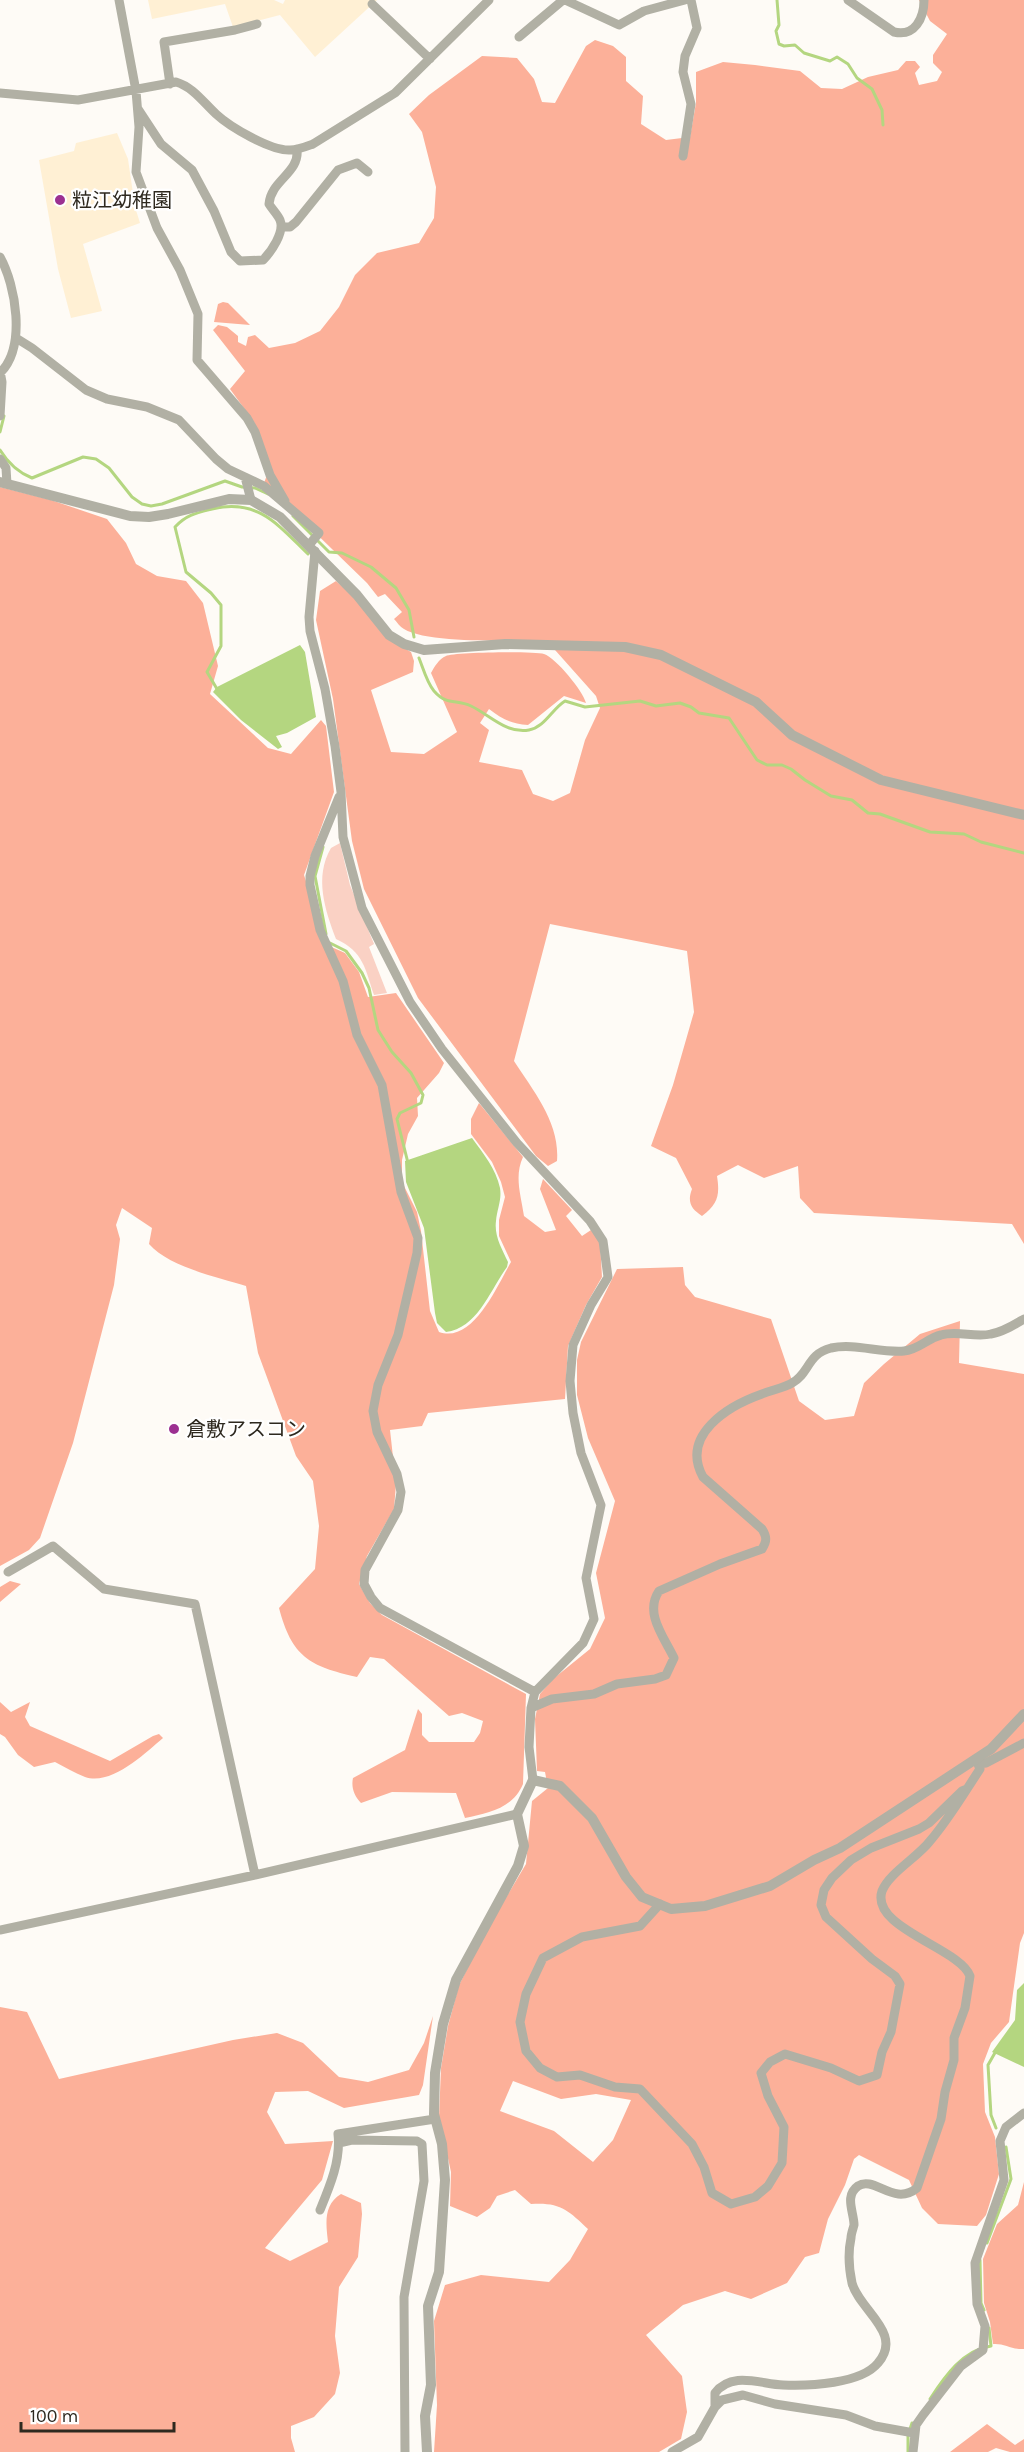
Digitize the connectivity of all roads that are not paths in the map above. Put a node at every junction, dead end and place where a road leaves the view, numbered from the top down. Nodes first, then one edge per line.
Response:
1 (119, 0) edge
2 (489, 0) edge
3 (564, 0) edge
4 (685, 0) edge
5 (691, 0) edge
6 (848, 0) edge
7 (924, 0) edge
8 (372, 4) dead end
9 (257, 24) dead end
10 (519, 37) dead end
11 (430, 59) junction
12 (170, 84) junction
13 (136, 91) junction
14 (0, 93) edge
15 (137, 108) junction
16 (297, 149) junction
17 (682, 156) dead end
18 (368, 172) dead end
19 (281, 227) junction
20 (0, 257) edge
21 (16, 338) junction
22 (2, 370) edge
23 (0, 416) edge
24 (0, 459) edge
25 (3, 483) edge
26 (248, 488) junction
27 (285, 501) junction
28 (314, 543) junction
29 (341, 792) junction
30 (1024, 814) edge
31 (1024, 1319) edge
32 (8, 1572) dead end
33 (535, 1692) junction
34 (531, 1708) junction
35 (1024, 1714) edge
36 (1024, 1743) edge
37 (978, 1761) junction
38 (533, 1780) junction
39 (967, 1789) junction
40 (517, 1814) junction
41 (255, 1875) junction
42 (660, 1904) junction
43 (0, 1930) edge
44 (1024, 2113) edge
45 (435, 2119) junction
46 (339, 2144) junction
47 (320, 2210) dead end
48 (715, 2407) junction
49 (910, 2432) junction
50 (405, 2452) edge
51 (427, 2452) edge
52 (672, 2452) edge
53 (913, 2452) edge

1 - 13 street
2 - 11 street
3 - 4 street
3 - 10 street
5 - 17 street
6 - 7 street
8 - 11 street
9 - 12 street
11 - 16 street
12 - 13 street
12 - 16 street
13 - 14 street
13 - 15 street
15 - 19 street
15 - 27 street
16 - 19 street
18 - 19 street
20 - 21 street
21 - 22 street
21 - 26 street
22 - 23 street
24 - 25 street
25 - 26 street
26 - 27 street
26 - 28 street
27 - 28 street
28 - 29 street
28 - 30 street
29 - 33 street
29 - 33 street
31 - 34 street
32 - 41 street
33 - 34 street
34 - 38 street
35 - 37 street
36 - 37 street
37 - 39 street
37 - 42 street
38 - 40 street
38 - 42 street
39 - 42 street
39 - 48 street
40 - 41 street
40 - 45 street
41 - 43 street
44 - 49 street
45 - 46 street
45 - 51 street
46 - 47 street
46 - 50 street
48 - 49 street
48 - 52 street
49 - 53 street

